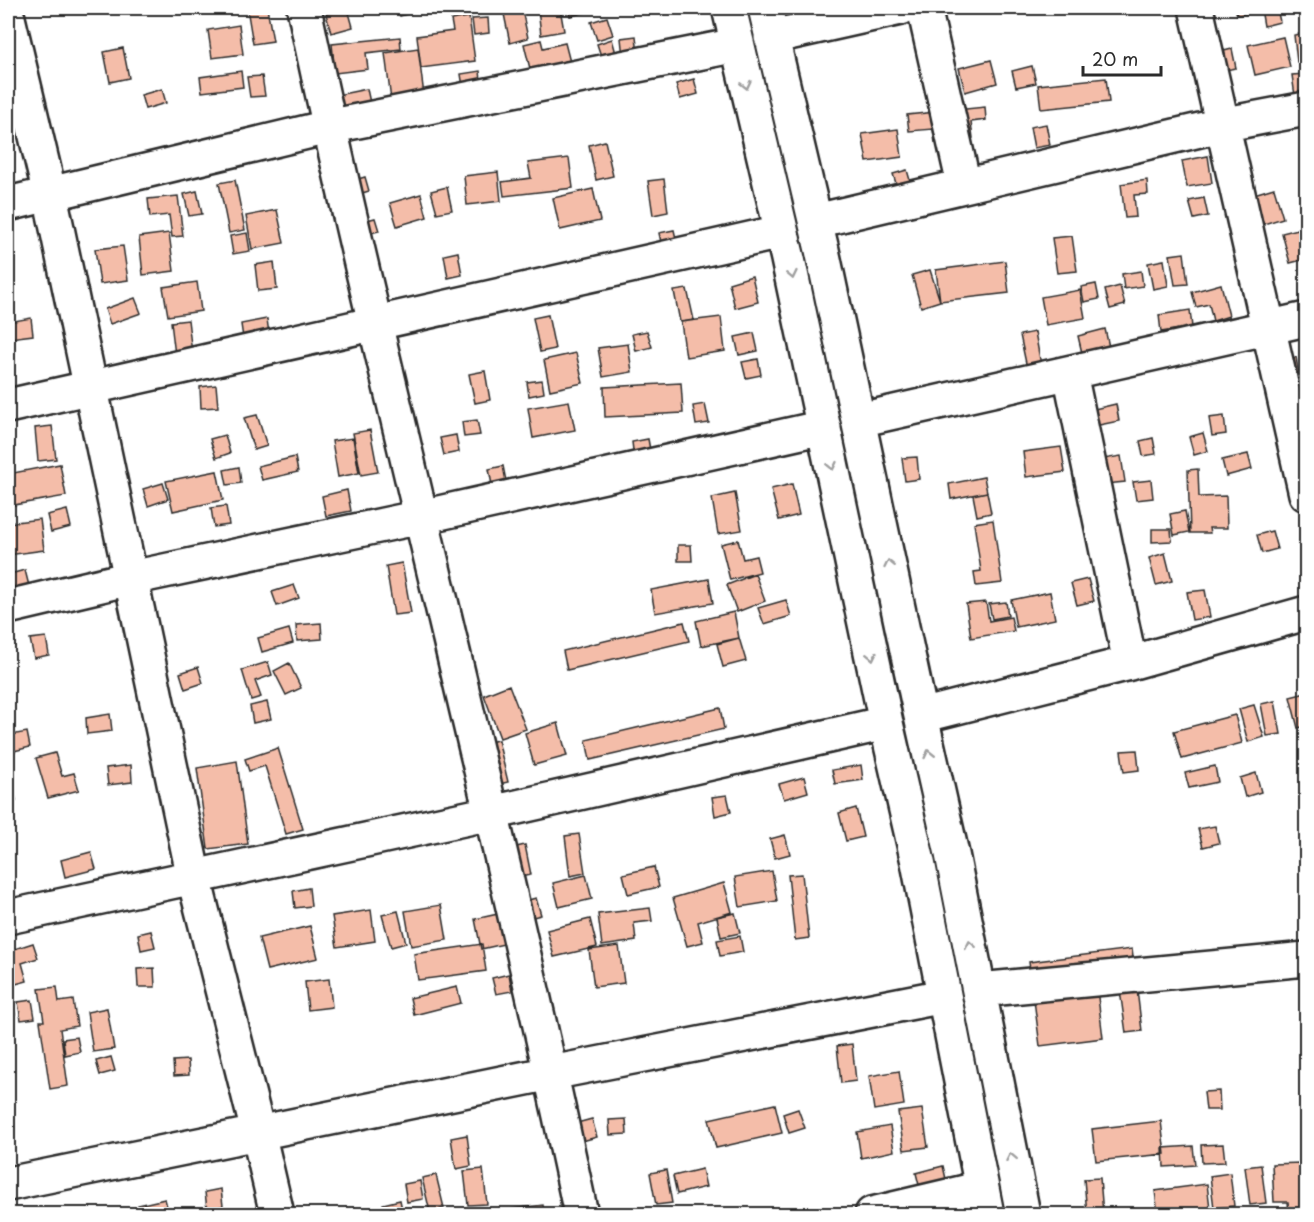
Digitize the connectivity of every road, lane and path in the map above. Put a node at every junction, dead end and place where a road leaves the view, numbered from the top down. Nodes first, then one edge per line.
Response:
1 (304, 8) edge
2 (729, 8) edge
3 (901, 8) edge
4 (924, 8) edge
5 (1196, 8) edge
6 (8, 18) edge
7 (768, 22) edge
8 (737, 45) junction
9 (1306, 109) edge
10 (1221, 125) junction
11 (328, 127) junction
12 (964, 185) junction
13 (50, 195) junction
14 (8, 204) edge
15 (816, 221) junction
16 (781, 232) junction
17 (1306, 319) edge
18 (375, 325) junction
19 (1269, 327) junction
20 (1070, 374) junction
21 (91, 388) junction
22 (8, 406) edge
23 (859, 420) junction
24 (824, 427) junction
25 (1306, 494) edge
26 (421, 517) junction
27 (131, 578) junction
28 (8, 607) edge
29 (1306, 613) edge
30 (1130, 663) junction
31 (921, 716) junction
32 (886, 723) junction
33 (491, 813) junction
34 (194, 878) junction
35 (8, 917) edge
36 (1306, 959) edge
37 (979, 990) junction
38 (944, 996) junction
39 (551, 1073) junction
40 (258, 1132) junction
41 (8, 1184) edge
42 (984, 1201) edge
43 (276, 1215) edge
44 (581, 1215) edge
45 (872, 1215) edge
46 (1023, 1215) edge

1 - 11 street
2 - 8 street
3 - 7 street
4 - 12 street
5 - 10 street
6 - 13 street
7 - 15 street
8 - 11 street
8 -> 16 street
9 - 10 street
10 - 12 street
10 - 19 street
11 - 13 street
11 - 18 street
12 - 15 street
13 - 14 street
13 - 21 street
15 - 23 street
16 - 18 street
16 -> 24 street
17 - 19 street
18 - 21 street
18 - 26 street
19 - 20 street
19 - 25 street
20 - 23 street
20 - 30 street
21 - 22 street
21 - 27 street
31 -> 23 street
24 - 26 street
24 -> 32 street
26 - 27 street
26 - 33 street
27 - 28 street
27 - 34 street
29 - 30 street
30 - 31 street
37 -> 31 street
32 - 33 street
32 - 38 street
33 - 34 street
33 - 39 street
34 - 35 street
34 - 40 street
36 - 37 street
46 -> 37 street
38 - 39 street
38 - 42 street
39 - 40 street
39 - 44 street
40 - 41 street
40 - 43 street
42 - 45 street

